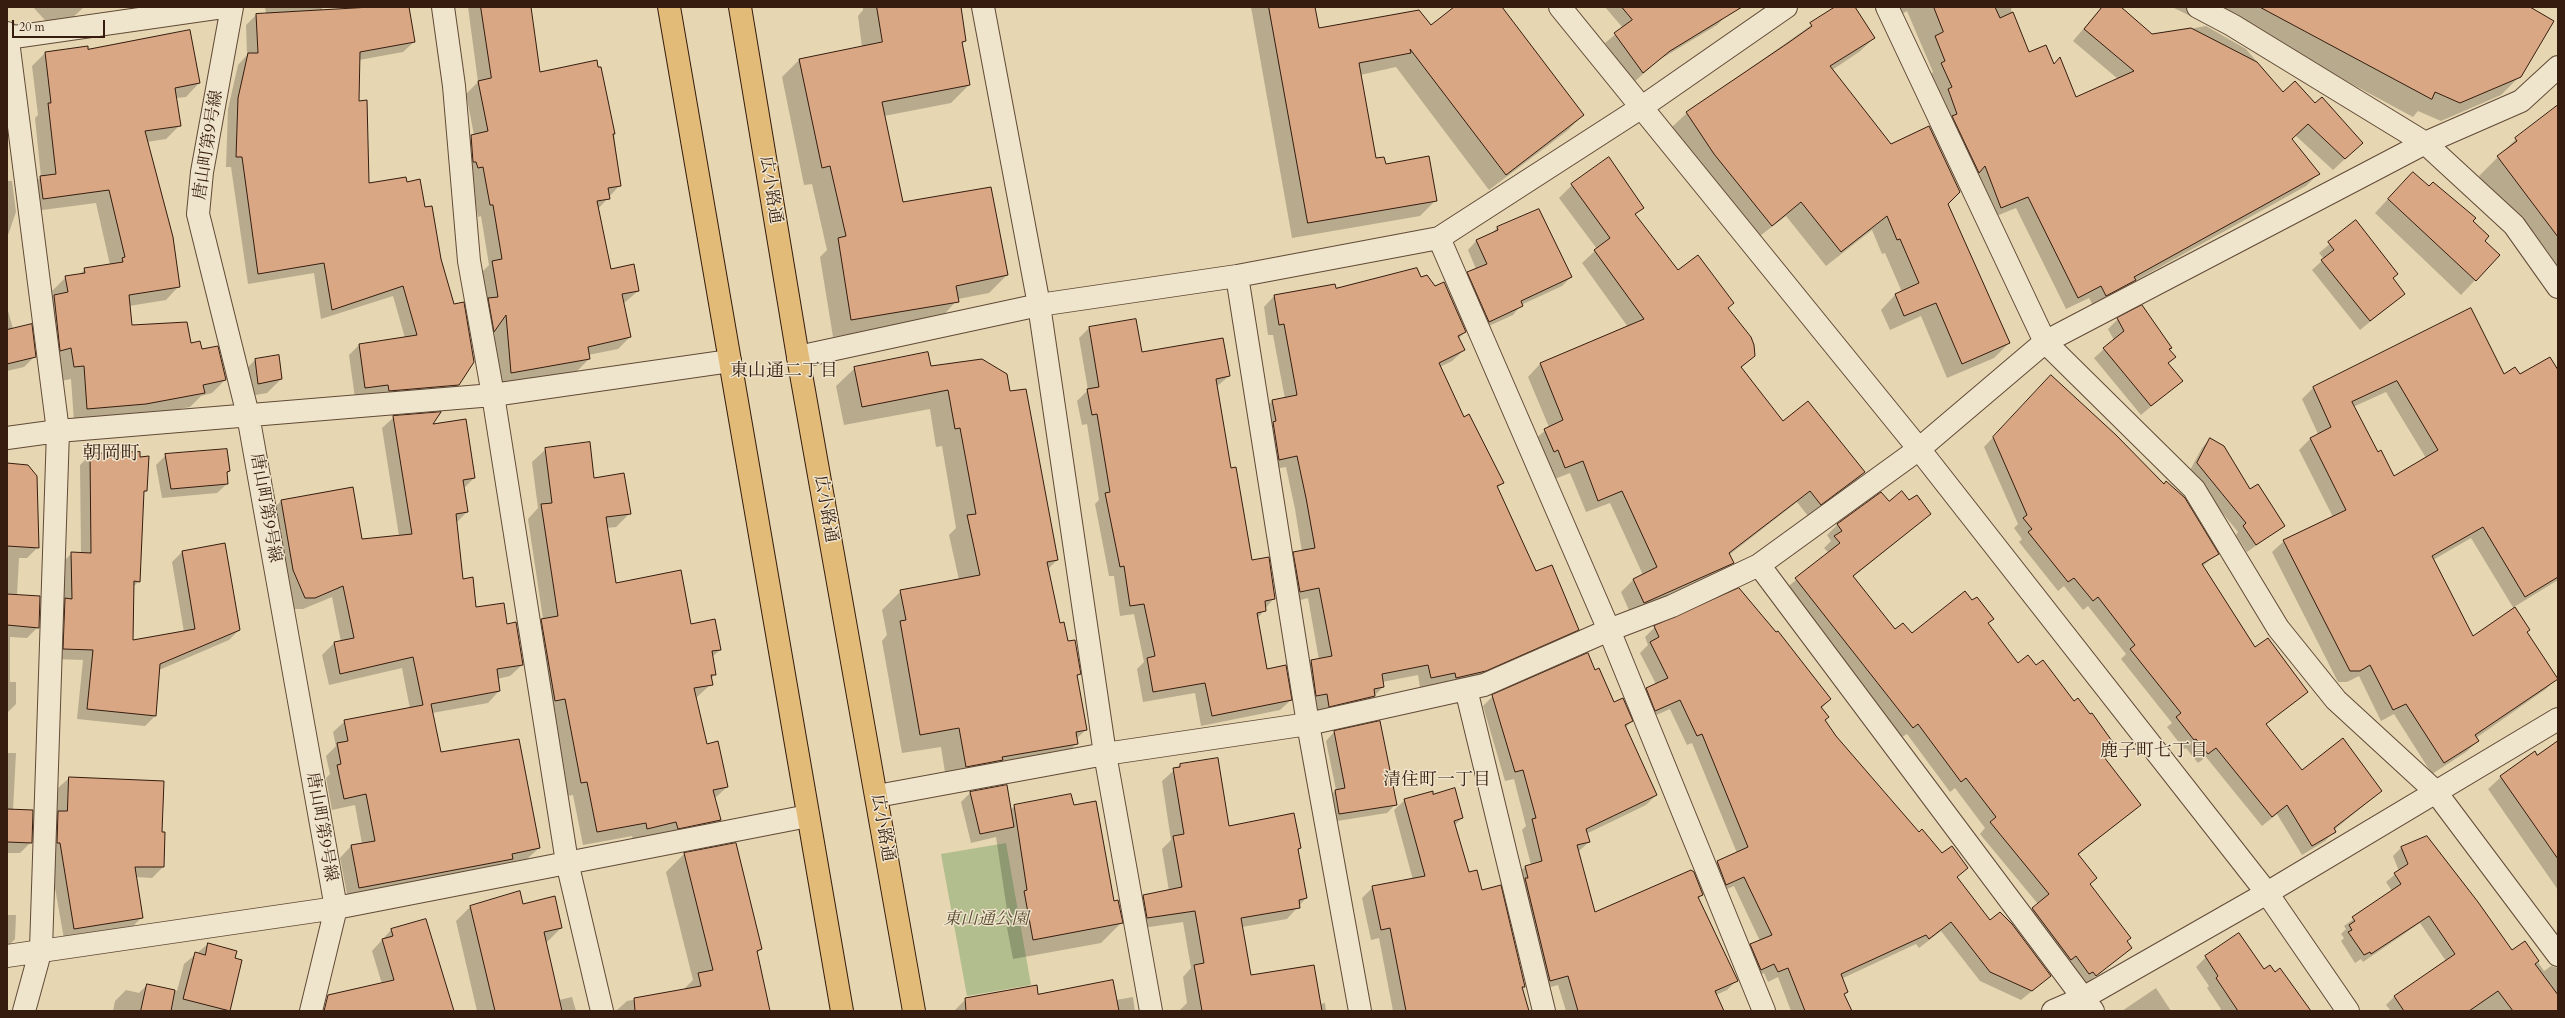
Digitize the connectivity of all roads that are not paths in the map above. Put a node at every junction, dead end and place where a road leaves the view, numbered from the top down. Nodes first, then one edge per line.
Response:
1 (223, 7) edge
2 (232, 7) edge
3 (443, 7) edge
4 (669, 7) edge
5 (740, 7) edge
6 (983, 7) edge
7 (1560, 7) edge
8 (1786, 7) edge
9 (1887, 7) edge
10 (2198, 7) edge
11 (8, 36) edge
12 (2558, 67) edge
13 (1642, 107) junction
14 (2425, 143) junction
15 (1439, 238) junction
16 (1237, 276) junction
17 (2558, 287) edge
18 (1039, 305) junction
19 (2045, 342) junction
20 (798, 357) junction
21 (730, 361) junction
22 (493, 394) junction
23 (248, 415) junction
24 (58, 431) junction
25 (7, 438) edge
26 (1919, 449) junction
27 (1759, 565) junction
28 (1610, 630) junction
29 (1466, 689) junction
30 (2558, 719) edge
31 (1308, 724) junction
32 (1105, 754) junction
33 (2435, 791) junction
34 (877, 796) junction
35 (808, 816) junction
36 (567, 862) junction
37 (2267, 892) junction
38 (336, 908) junction
39 (41, 949) junction
40 (2558, 955) edge
41 (7, 956) edge
42 (2088, 1004) edge
43 (24, 1011) edge
44 (311, 1011) edge
45 (602, 1011) edge
46 (842, 1011) edge
47 (914, 1011) edge
48 (1151, 1011) edge
49 (1360, 1011) edge
50 (1544, 1011) edge
51 (1764, 1011) edge
52 (2053, 1011) edge
53 (2348, 1011) edge

1 - 11 street
2 - 23 street, 唐山町第9号線
3 - 22 street
4 - 21 main road
5 - 20 main road, 広小路通
6 - 18 street
7 - 13 street
8 - 13 street
9 - 19 street
10 - 14 street
11 - 24 street
12 - 14 street
13 - 15 street
13 - 26 street
14 - 17 street
14 - 19 street
15 - 16 street
15 - 28 street
16 - 18 street
16 - 31 street
18 - 20 street
18 - 32 street
19 - 26 street
19 - 33 street
20 - 34 main road, 広小路通
21 - 22 street
21 - 35 main road
22 - 23 street
22 - 36 street
23 - 24 street
23 - 38 street, 唐山町第9号線
24 - 25 street
24 - 39 street
26 - 27 street
26 - 37 street
27 - 28 street
27 - 42 street
28 - 29 street
28 - 51 street
29 - 31 street
29 - 50 street
30 - 33 street
31 - 32 street
31 - 49 street
32 - 34 street
32 - 48 street
33 - 37 street
33 - 40 street
34 - 47 main road, 広小路通
35 - 36 street
35 - 46 main road
36 - 38 street
36 - 45 street
37 - 42 street
37 - 53 street
38 - 39 street
38 - 44 street, 唐山町第9号線
39 - 41 street
39 - 43 street
42 - 52 street

